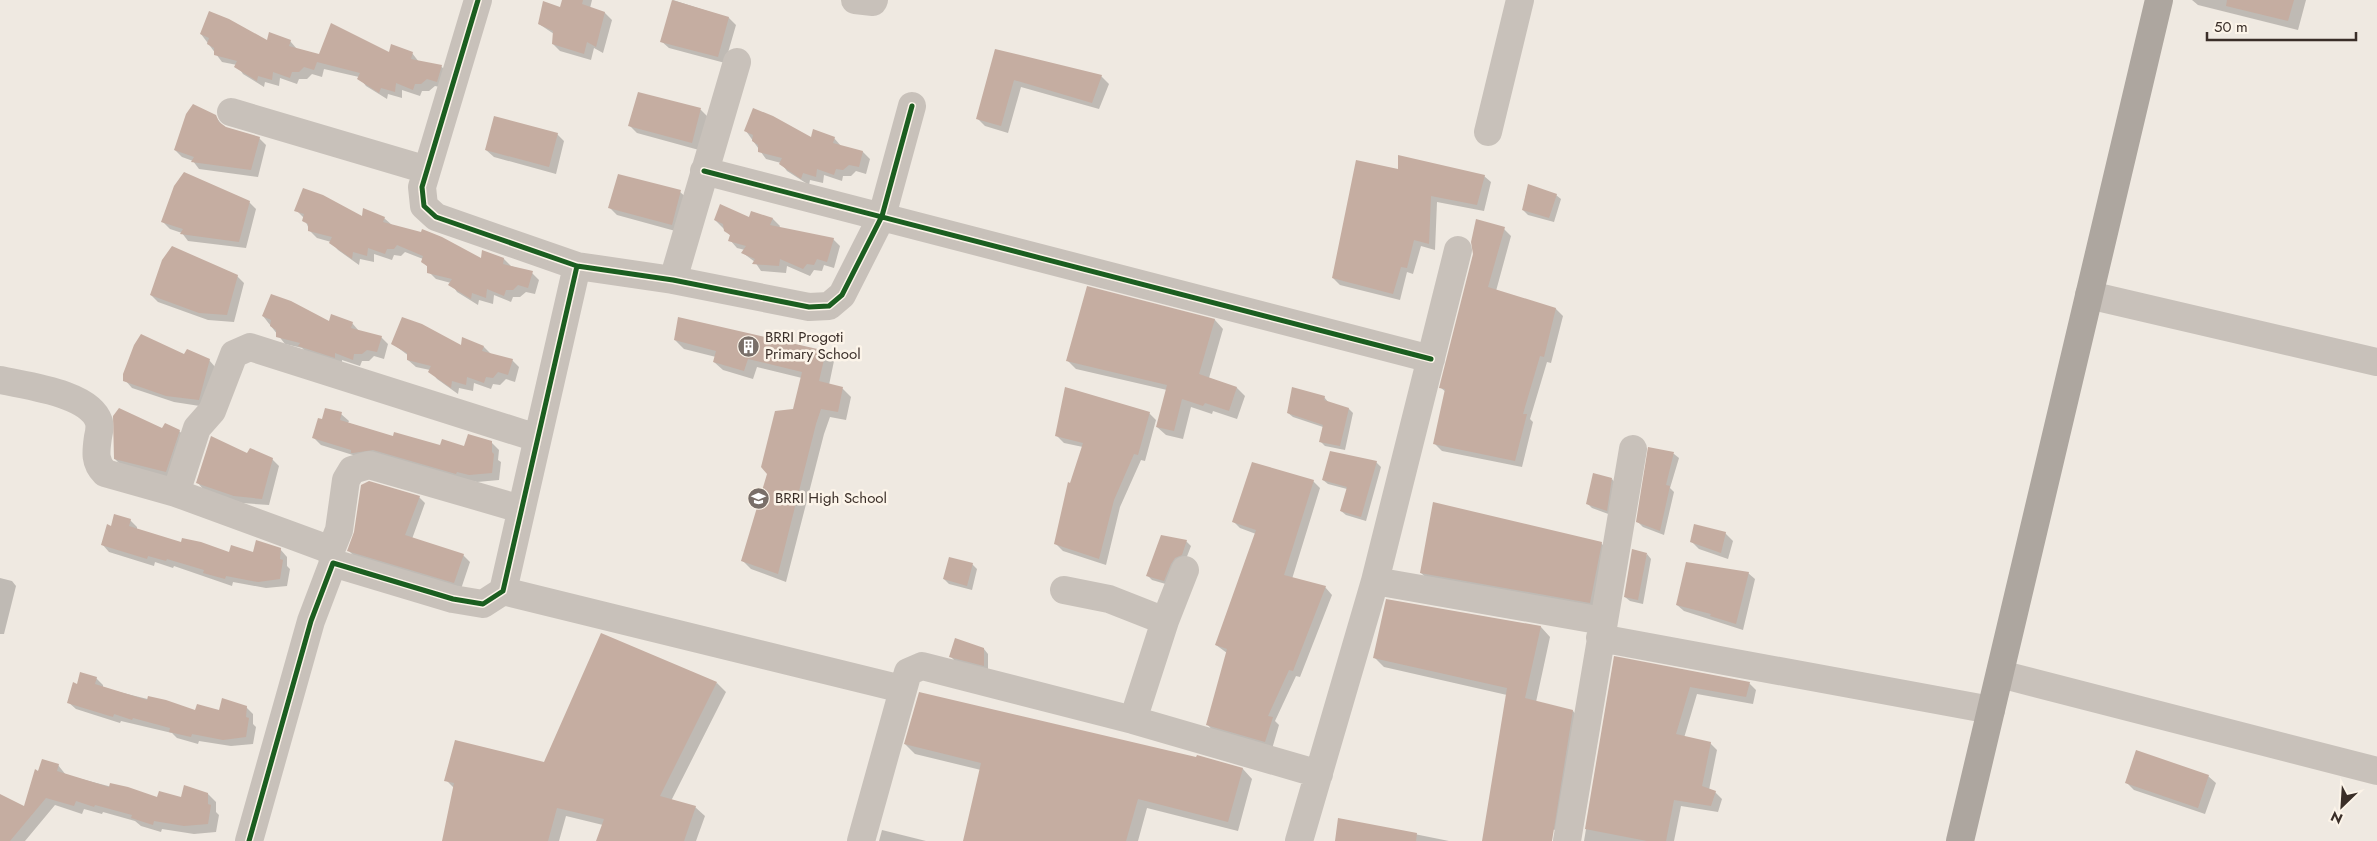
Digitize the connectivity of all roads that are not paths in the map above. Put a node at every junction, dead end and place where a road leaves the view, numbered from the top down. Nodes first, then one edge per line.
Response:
1 (478, 0) edge
2 (855, 0) edge
3 (874, 0) edge
4 (1520, 0) edge
5 (2159, 0) edge
6 (737, 62) dead end
7 (912, 106) dead end
8 (231, 112) dead end
9 (1488, 132) dead end
10 (427, 170) junction
11 (704, 171) junction
12 (882, 216) junction
13 (1458, 250) dead end
14 (577, 266) junction
15 (672, 280) junction
16 (2089, 295) junction
17 (1430, 359) junction
18 (2377, 362) edge
19 (0, 380) edge
20 (537, 438) junction
21 (1633, 449) dead end
22 (176, 493) junction
23 (521, 509) junction
24 (332, 556) junction
25 (1185, 570) dead end
26 (1376, 581) junction
27 (1064, 590) dead end
28 (503, 591) junction
29 (1165, 621) junction
30 (1601, 630) junction
31 (2000, 674) junction
32 (902, 689) junction
33 (1991, 710) junction
34 (1133, 720) junction
35 (2377, 770) edge
36 (1319, 774) junction
37 (249, 841) edge
38 (861, 841) edge
39 (1299, 841) edge
40 (1567, 841) edge
41 (1960, 841) edge

1 - 10 street
2 - 3 street
4 - 9 street
5 - 16 main road
6 - 11 street
7 - 12 street
8 - 10 street
10 - 14 street
11 - 12 street
11 - 15 street
12 - 15 street
12 - 17 street
13 - 17 street
14 - 15 street
14 - 20 street
16 - 18 street
16 - 31 main road
17 - 26 street
19 - 22 street
20 - 22 street
20 - 23 street
21 - 30 street
22 - 24 street
23 - 24 street
23 - 28 street
24 - 28 street
24 - 37 street
25 - 29 street
26 - 30 street
26 - 36 street
27 - 29 street
28 - 32 street
29 - 34 street
30 - 33 street
30 - 40 street
31 - 33 main road
31 - 35 street
32 - 34 street
32 - 38 street
33 - 41 main road
34 - 36 street
36 - 39 street

